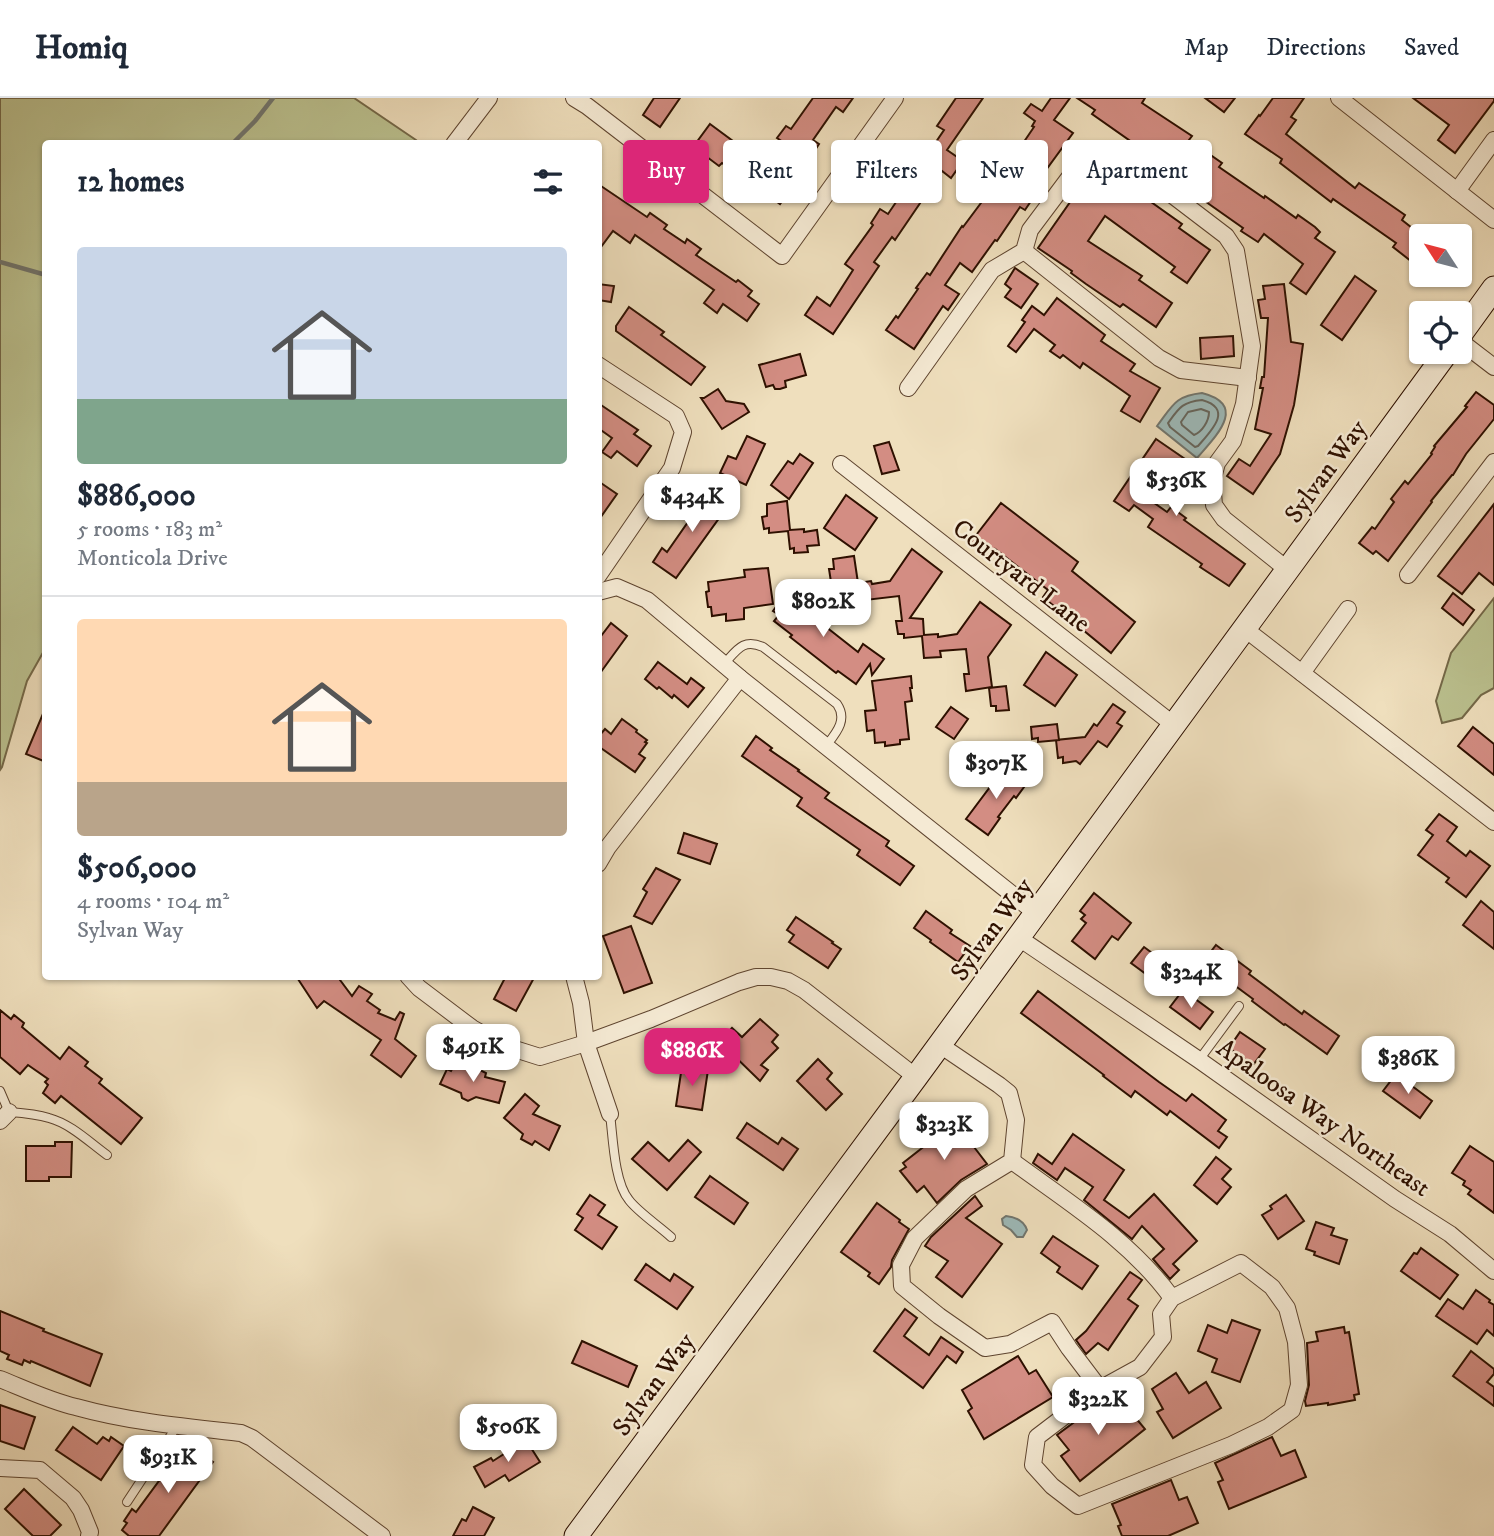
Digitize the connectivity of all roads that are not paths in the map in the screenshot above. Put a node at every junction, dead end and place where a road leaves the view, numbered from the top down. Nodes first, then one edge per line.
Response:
1 (489, 98) edge
2 (895, 98) edge
3 (1341, 98) edge
4 (585, 101) edge
5 (457, 140) edge
6 (1494, 140) edge
7 (1457, 191) junction
8 (1494, 220) edge
9 (1024, 251) junction
10 (1494, 288) edge
11 (1472, 318) edge
12 (1472, 350) edge
13 (1438, 364) edge
14 (1494, 367) edge
15 (602, 368) edge
16 (1248, 377) junction
17 (908, 388) dead end
18 (1494, 462) edge
19 (841, 464) dead end
20 (602, 570) edge
21 (1288, 570) junction
22 (1408, 575) dead end
23 (602, 591) edge
24 (1348, 609) dead end
25 (1245, 629) junction
26 (724, 664) junction
27 (1302, 673) junction
28 (740, 678) junction
29 (1174, 725) junction
30 (826, 746) junction
31 (1494, 822) edge
32 (602, 857) edge
33 (1037, 914) junction
34 (1019, 938) junction
35 (412, 980) edge
36 (575, 980) edge
37 (1239, 1006) dead end
38 (586, 1043) junction
39 (940, 1045) junction
40 (1199, 1060) junction
41 (916, 1077) junction
42 (0, 1091) edge
43 (610, 1114) joint
44 (5, 1116) edge
45 (107, 1155) dead end
46 (1012, 1161) junction
47 (671, 1237) dead end
48 (1494, 1270) edge
49 (1172, 1298) junction
50 (0, 1379) edge
51 (1100, 1389) junction
52 (177, 1426) junction
53 (0, 1468) edge
54 (127, 1502) dead end
55 (365, 1530) edge
56 (89, 1536) edge
57 (382, 1536) edge
58 (576, 1536) edge

1 - 5 street
2 - 4 street
3 - 7 street
6 - 7 street
7 - 8 street
9 - 16 street
9 - 16 street
9 - 17 street
10 - 11 main road
12 - 14 street
13 - 21 main road, Sylvan Way
15 - 20 street
16 - 21 street
18 - 22 street
19 - 29 street, Courtyard Lane
21 - 25 main road, Sylvan Way
23 - 26 street
24 - 27 street
25 - 27 street
25 - 29 main road, Sylvan Way
26 - 28 street
26 - 30 lane
27 - 31 street
28 - 30 street
28 - 32 street
29 - 33 main road, Sylvan Way
30 - 33 street
33 - 34 main road, Sylvan Way
34 - 39 main road, Sylvan Way
34 - 40 street, Apaloosa Way Northeast
35 - 38 street
36 - 38 street
37 - 40 lane
38 - 41 street
38 - 43 street
39 - 41 main road, Sylvan Way
39 - 46 street
40 - 48 street, Apaloosa Way Northeast
41 - 58 main road, Sylvan Way
42 - 44 lane
43 - 47 lane
44 - 45 lane
46 - 49 street
46 - 51 street
49 - 51 street
49 - 51 street
50 - 52 street
52 - 54 lane
52 - 55 street
53 - 56 street
55 - 57 street

